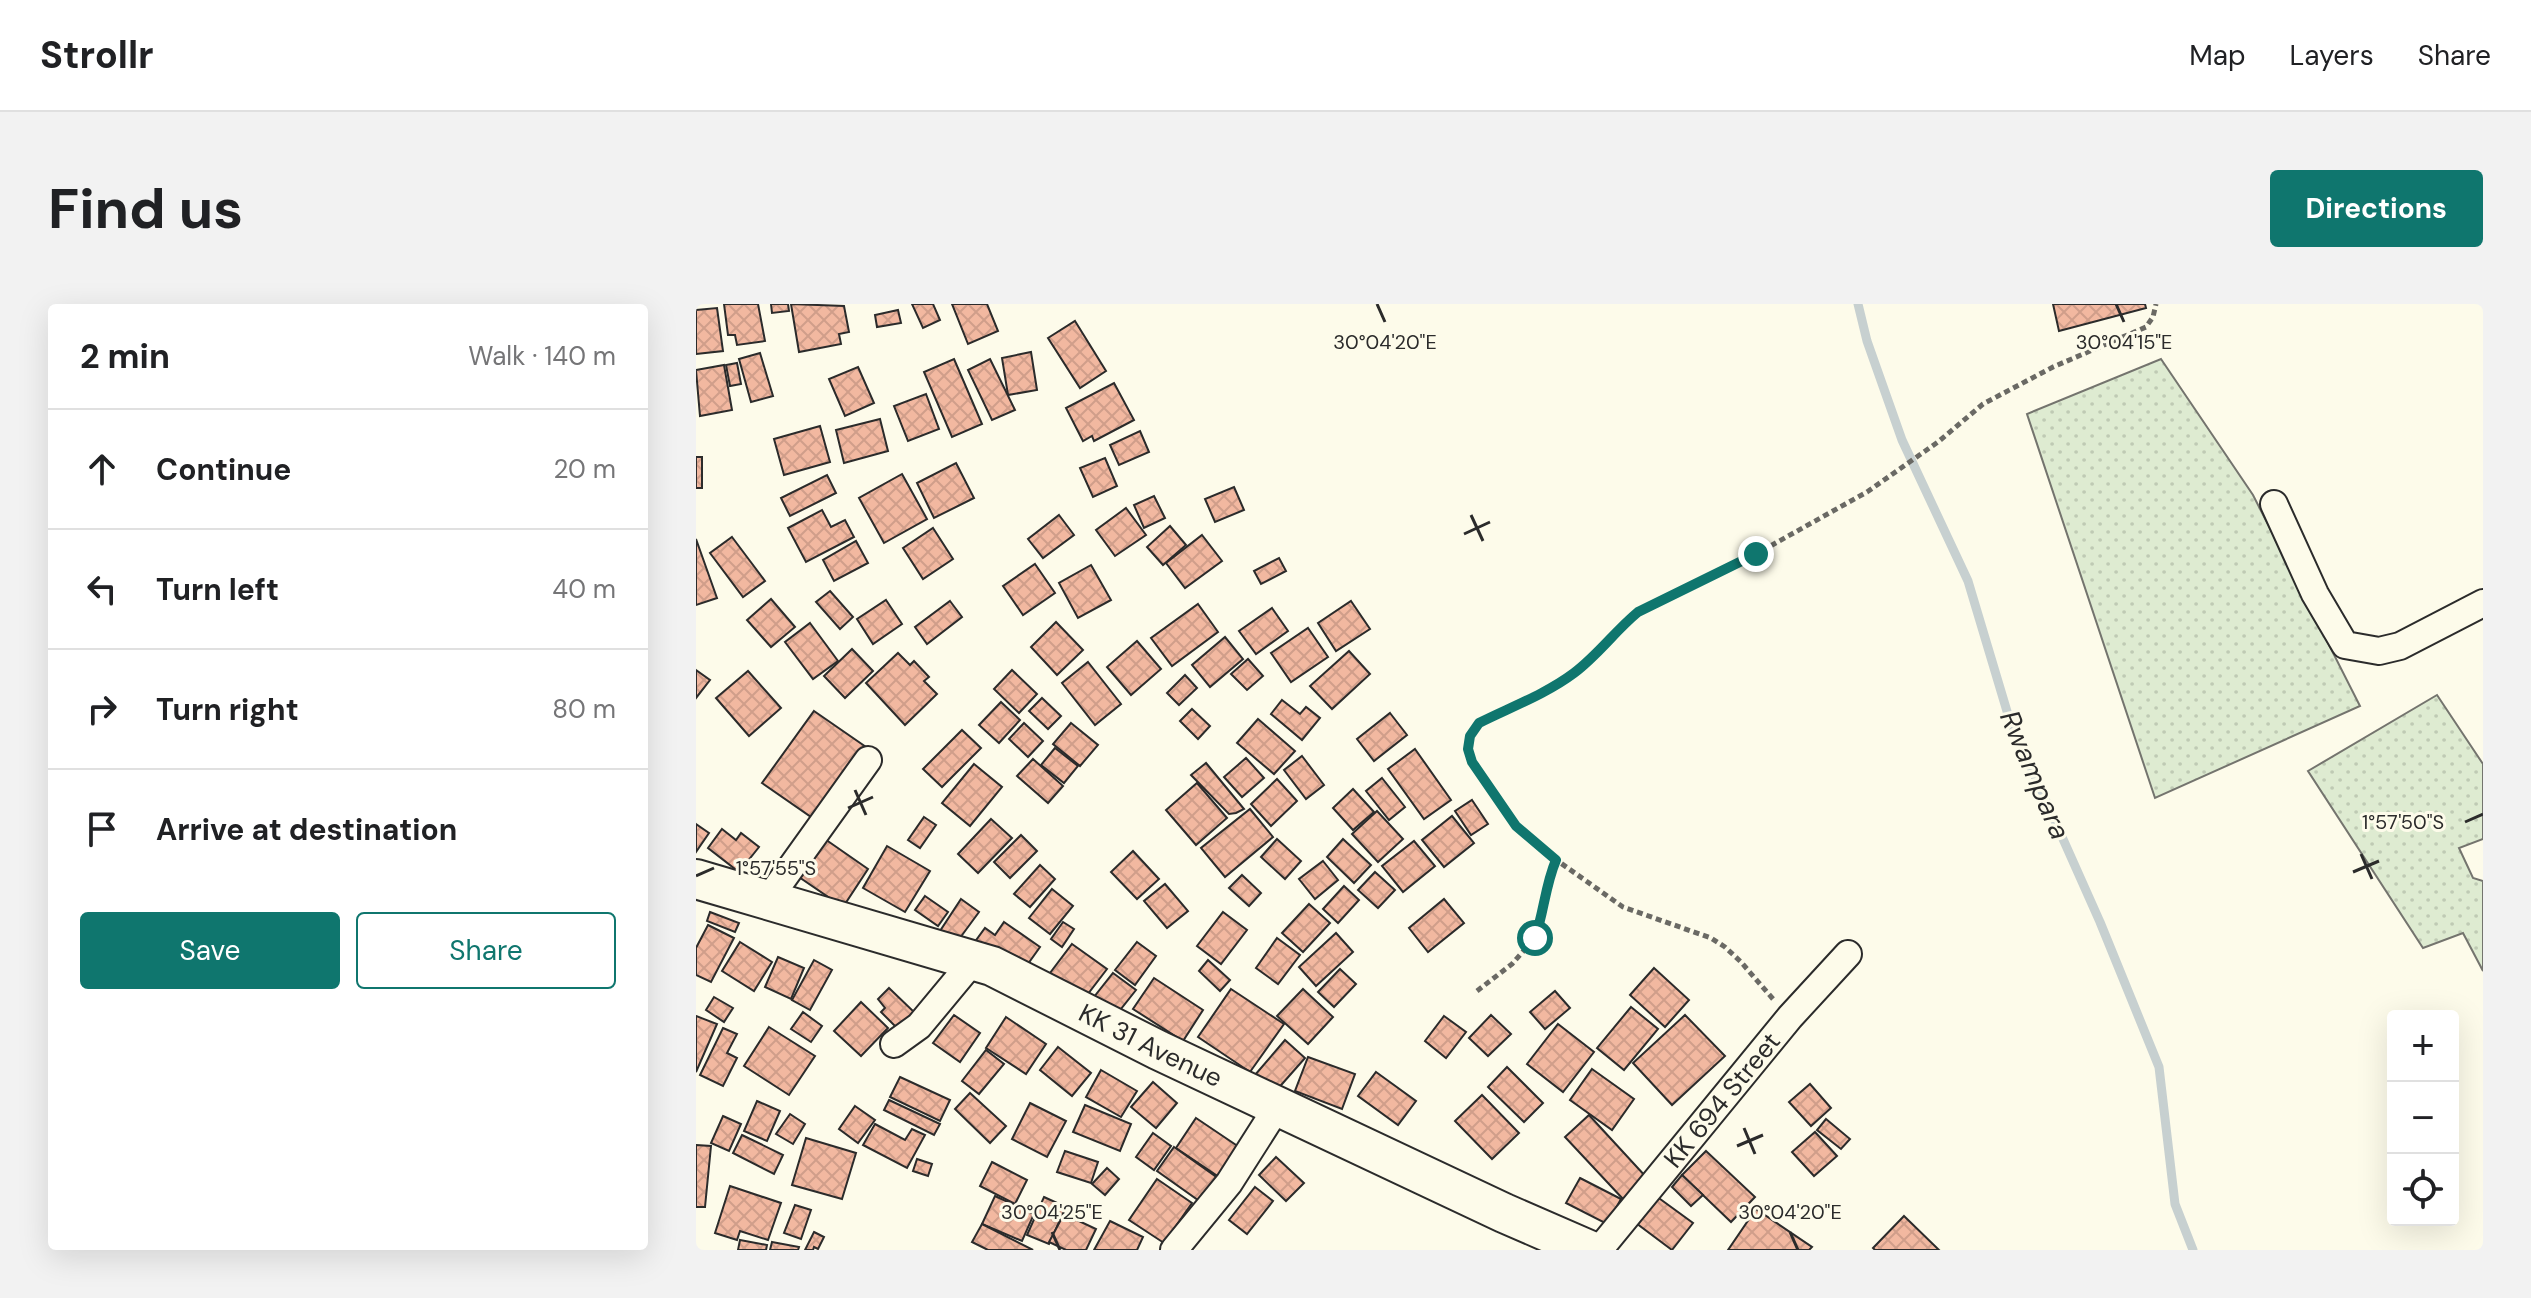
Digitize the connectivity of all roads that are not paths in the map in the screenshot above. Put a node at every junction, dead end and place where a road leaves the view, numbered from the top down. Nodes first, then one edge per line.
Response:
1 (2274, 504) dead end
2 (2483, 603) edge
3 (868, 760) dead end
4 (696, 879) edge
5 (767, 901) junction
6 (1848, 954) dead end
7 (973, 961) junction
8 (894, 1044) dead end
9 (1278, 1106) junction
10 (1174, 1250) edge
11 (1589, 1250) edge
12 (1599, 1250) edge

1 - 2 street
3 - 5 street
4 - 5 street, KK 31 Avenue
5 - 7 street, KK 31 Avenue
6 - 12 street, KK 694 Street
7 - 8 street
7 - 9 street, KK 31 Avenue
9 - 10 street
9 - 11 street, KK 31 Avenue

